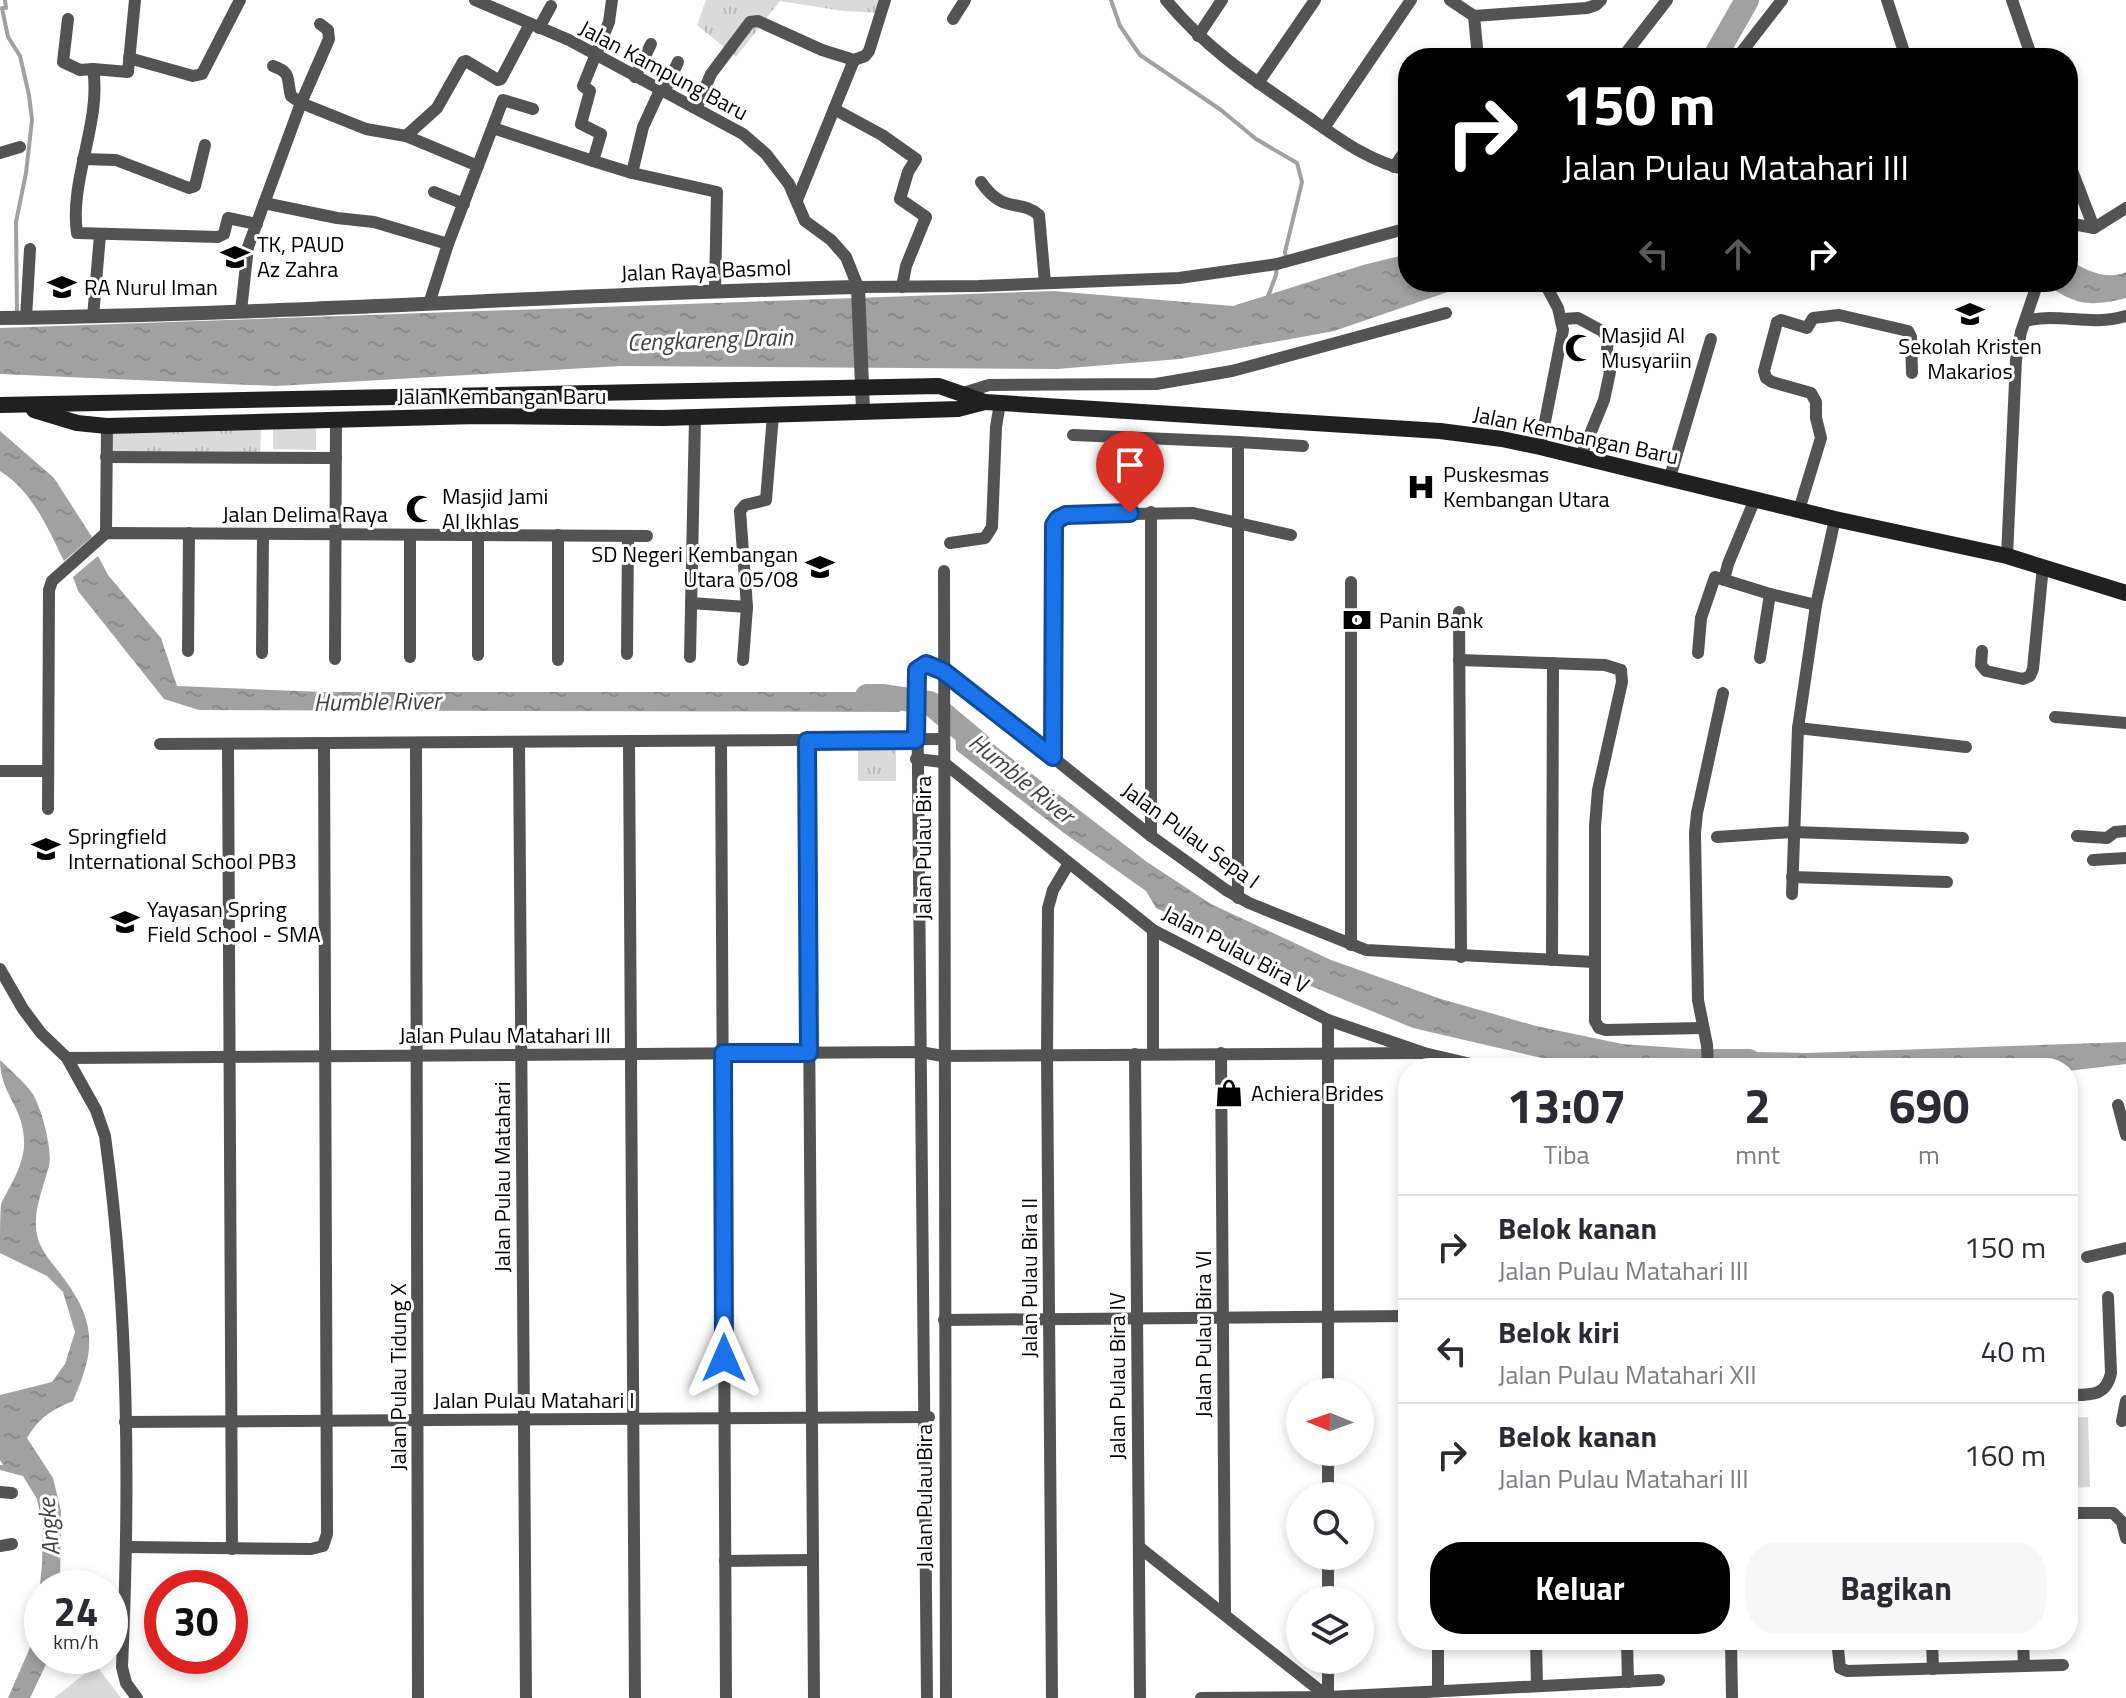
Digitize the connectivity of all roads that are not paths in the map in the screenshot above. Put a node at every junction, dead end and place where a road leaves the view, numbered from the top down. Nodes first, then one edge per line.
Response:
1 (135, 0) edge
2 (240, 0) edge
3 (475, 0) edge
4 (612, 0) edge
5 (885, 0) edge
6 (965, 0) edge
7 (1166, 0) edge
8 (1222, 0) edge
9 (1315, 0) edge
10 (1411, 0) edge
11 (1450, 0) edge
12 (1601, 0) edge
13 (1667, 0) edge
14 (1782, 0) edge
15 (1887, 0) edge
16 (2012, 0) edge
17 (551, 6) dead end
18 (1474, 16) junction
19 (68, 19) dead end
20 (953, 19) dead end
21 (320, 24) dead end
22 (534, 26) junction
23 (1198, 36) junction
24 (651, 44) dead end
25 (1475, 48) edge
26 (1630, 48) edge
27 (1745, 48) edge
28 (1903, 48) edge
29 (2029, 48) edge
30 (595, 55) junction
31 (129, 58) junction
32 (854, 60) junction
33 (678, 62) dead end
34 (273, 66) dead end
35 (93, 69) junction
36 (635, 77) junction
37 (501, 79) junction
38 (1258, 83) junction
39 (663, 89) junction
40 (503, 100) junction
41 (301, 103) junction
42 (697, 107) junction
43 (533, 109) dead end
44 (834, 109) junction
45 (493, 128) junction
46 (1324, 128) junction
47 (406, 136) junction
48 (205, 145) dead end
49 (20, 147) dead end
50 (0, 153) edge
51 (83, 159) junction
52 (593, 161) junction
53 (1398, 161) edge
54 (478, 166) junction
55 (1394, 167) junction
56 (1398, 168) edge
57 (632, 173) junction
58 (981, 182) dead end
59 (2078, 187) edge
60 (434, 192) dead end
61 (797, 200) junction
62 (264, 203) junction
63 (464, 204) junction
64 (2126, 208) edge
65 (257, 224) junction
66 (2078, 225) edge
67 (2094, 228) junction
68 (1398, 231) edge
69 (100, 235) junction
70 (448, 244) junction
71 (30, 249) dead end
72 (1045, 283) junction
73 (902, 287) junction
74 (858, 290) junction
75 (715, 291) junction
76 (1549, 292) edge
77 (2035, 292) edge
78 (429, 304) junction
79 (241, 311) junction
80 (1446, 313) dead end
81 (2126, 316) edge
82 (93, 317) junction
83 (14, 318) edge
84 (1563, 319) junction
85 (2025, 321) junction
86 (1711, 339) dead end
87 (1912, 373) dead end
88 (862, 380) junction
89 (963, 393) junction
90 (992, 402) junction
91 (0, 405) edge
92 (22, 405) junction
93 (863, 410) junction
94 (773, 415) junction
95 (336, 418) junction
96 (695, 418) junction
97 (107, 426) junction
98 (1073, 435) dead end
99 (1238, 442) junction
100 (1303, 446) dead end
101 (1540, 447) junction
102 (1581, 456) junction
103 (106, 457) junction
104 (336, 458) junction
105 (1670, 477) junction
106 (1755, 499) junction
107 (1799, 510) junction
108 (1151, 512) junction
109 (1835, 519) junction
110 (1238, 522) junction
111 (189, 533) junction
112 (103, 534) junction
113 (263, 534) junction
114 (335, 534) junction
115 (410, 535) junction
116 (478, 535) junction
117 (558, 535) junction
118 (1291, 535) dead end
119 (628, 536) junction
120 (647, 536) dead end
121 (950, 543) dead end
122 (2007, 556) junction
123 (2043, 566) junction
124 (944, 571) dead end
125 (1724, 580) junction
126 (1351, 582) dead end
127 (2126, 593) edge
128 (1770, 594) junction
129 (691, 603) junction
130 (1816, 605) junction
131 (747, 607) junction
132 (1459, 612) dead end
133 (188, 651) dead end
134 (1982, 651) dead end
135 (262, 653) dead end
136 (1698, 653) dead end
137 (627, 654) dead end
138 (478, 655) dead end
139 (410, 657) dead end
140 (690, 657) dead end
141 (1760, 658) dead end
142 (335, 659) dead end
143 (558, 660) dead end
144 (743, 660) dead end
145 (1459, 660) junction
146 (1553, 663) junction
147 (943, 677) junction
148 (1723, 693) dead end
149 (2055, 717) dead end
150 (2126, 723) edge
151 (1798, 728) junction
152 (943, 739) junction
153 (916, 740) junction
154 (721, 741) junction
155 (807, 741) junction
156 (629, 742) junction
157 (416, 743) junction
158 (519, 743) junction
159 (160, 744) dead end
160 (324, 744) junction
161 (228, 745) junction
162 (1966, 747) dead end
163 (1053, 757) junction
164 (916, 759) junction
165 (943, 762) junction
166 (0, 771) edge
167 (47, 771) junction
168 (48, 809) dead end
169 (2126, 831) edge
170 (1793, 832) junction
171 (1151, 836) junction
172 (2077, 836) dead end
173 (1717, 837) dead end
174 (1963, 838) dead end
175 (2126, 858) edge
176 (2093, 860) dead end
177 (1069, 863) junction
178 (1792, 877) junction
179 (1947, 882) dead end
180 (1792, 894) dead end
181 (1238, 898) junction
182 (1153, 930) junction
183 (1351, 945) junction
184 (1461, 957) junction
185 (1552, 960) junction
186 (1594, 962) junction
187 (0, 969) edge
188 (1328, 1020) junction
189 (1705, 1038) junction
190 (920, 1052) junction
191 (1328, 1052) junction
192 (723, 1053) junction
193 (809, 1053) junction
194 (1221, 1053) junction
195 (1429, 1053) junction
196 (631, 1054) junction
197 (1135, 1054) junction
198 (1153, 1054) junction
199 (418, 1055) junction
200 (521, 1055) junction
201 (1047, 1055) junction
202 (327, 1056) junction
203 (943, 1056) junction
204 (231, 1057) junction
205 (67, 1058) junction
206 (1431, 1058) edge
207 (1449, 1058) edge
208 (1707, 1058) edge
209 (2118, 1105) dead end
210 (2126, 1135) edge
211 (2126, 1248) edge
212 (2087, 1257) dead end
213 (2108, 1297) dead end
214 (1398, 1316) edge
215 (1328, 1317) junction
216 (1223, 1318) junction
217 (1137, 1319) junction
218 (944, 1320) junction
219 (1049, 1320) junction
220 (1328, 1378) edge
221 (2078, 1395) edge
222 (2126, 1401) edge
223 (924, 1417) junction
224 (944, 1417) junction
225 (812, 1418) junction
226 (633, 1419) junction
227 (724, 1419) junction
228 (418, 1420) junction
229 (524, 1420) junction
230 (231, 1421) junction
231 (327, 1421) junction
232 (2122, 1421) dead end
233 (125, 1422) junction
234 (2078, 1513) edge
235 (2126, 1538) edge
236 (128, 1547) junction
237 (1139, 1547) junction
238 (232, 1549) junction
239 (813, 1560) junction
240 (725, 1561) junction
241 (1225, 1614) junction
242 (1438, 1650) edge
243 (1536, 1650) edge
244 (1627, 1650) edge
245 (1731, 1650) edge
246 (1837, 1650) edge
247 (1932, 1650) edge
248 (2023, 1650) edge
249 (2063, 1665) dead end
250 (2024, 1666) junction
251 (1933, 1669) junction
252 (1328, 1674) edge
253 (1659, 1680) dead end
254 (1628, 1682) junction
255 (1537, 1686) junction
256 (1438, 1690) junction
257 (1328, 1697) edge
258 (137, 1698) edge
259 (418, 1698) edge
260 (526, 1698) edge
261 (635, 1698) edge
262 (726, 1698) edge
263 (814, 1698) edge
264 (927, 1698) edge
265 (946, 1698) edge
266 (1052, 1698) edge
267 (1140, 1698) edge
268 (1201, 1698) edge
269 (1732, 1698) edge

1 - 31 street
2 - 31 street
3 - 22 street, Jalan Kampung Baru
4 - 30 street
5 - 32 street
6 - 20 street
7 - 23 street
8 - 23 street
9 - 38 street
10 - 46 street
11 - 18 street
12 - 18 street
13 - 26 street
14 - 27 street
15 - 28 street
16 - 29 street
17 - 22 street
18 - 25 street
19 - 35 street
21 - 41 street
22 - 30 street, Jalan Kampung Baru
22 - 37 street
23 - 38 street
24 - 36 street
30 - 36 street, Jalan Kampung Baru
30 - 52 street
31 - 35 street
32 - 42 street
32 - 44 street
33 - 39 street
34 - 41 street
35 - 51 street
36 - 39 street, Jalan Kampung Baru
37 - 40 street
37 - 47 street
38 - 46 street
39 - 42 street, Jalan Kampung Baru
39 - 57 street
40 - 43 street
40 - 45 street
41 - 47 street
41 - 62 street
42 - 61 street, Jalan Kampung Baru
44 - 61 street
44 - 73 street
45 - 52 street
45 - 54 street
46 - 55 street
47 - 54 street
48 - 51 street
49 - 50 street
51 - 69 street
52 - 57 street
53 - 55 street
54 - 63 street
55 - 56 street
57 - 75 street
58 - 72 street
59 - 67 street
60 - 63 street
61 - 74 street, Jalan Kampung Baru
62 - 65 street
62 - 70 street
63 - 70 street
64 - 67 street
65 - 69 street
65 - 79 street
66 - 67 street
68 - 72 street, Jalan Raya Basmol
69 - 82 street
70 - 78 street
71 - 83 street
72 - 73 street, Jalan Raya Basmol
73 - 74 street, Jalan Raya Basmol
74 - 75 street, Jalan Raya Basmol
74 - 88 street
75 - 78 street, Jalan Raya Basmol
76 - 84 street
77 - 85 street
78 - 79 street, Jalan Raya Basmol
79 - 82 street, Jalan Raya Basmol
80 - 89 street
81 - 85 street
82 - 83 street, Jalan Raya Basmol
84 - 101 street
84 - 102 street
85 - 122 street
86 - 105 street
87 - 107 street
88 - 89 main road, Jalan Kembangan Baru
88 - 92 main road, Jalan Kembangan Baru
88 - 93 street
89 - 90 main road, Jalan Kembangan Baru
90 - 93 main road, Jalan Kembangan Baru
90 - 101 main road, Jalan Kembangan Baru
90 - 121 street
91 - 92 main road, Jalan Kembangan Baru
92 - 97 main road, Jalan Kembangan Baru
93 - 94 main road, Jalan Kembangan Baru
94 - 96 main road, Jalan Kembangan Baru
94 - 131 street
95 - 96 main road, Jalan Kembangan Baru
95 - 97 main road, Jalan Kembangan Baru
95 - 104 street
96 - 129 street
97 - 103 street
98 - 99 street
99 - 100 street
99 - 110 street
101 - 102 main road, Jalan Kembangan Baru
102 - 105 main road, Jalan Kembangan Baru
103 - 104 street
103 - 112 street
104 - 114 street
105 - 106 main road, Jalan Kembangan Baru
106 - 107 main road, Jalan Kembangan Baru
106 - 125 street
107 - 109 main road, Jalan Kembangan Baru
108 - 110 street
108 - 163 street
108 - 171 street
109 - 122 main road, Jalan Kembangan Baru
109 - 130 street
110 - 118 street
110 - 181 street
111 - 112 street, Jalan Delima Raya
111 - 113 street, Jalan Delima Raya
111 - 133 street
112 - 167 street
113 - 114 street, Jalan Delima Raya
113 - 135 street
114 - 115 street, Jalan Delima Raya
114 - 142 street
115 - 116 street, Jalan Delima Raya
115 - 139 street
116 - 117 street, Jalan Delima Raya
116 - 138 street
117 - 119 street, Jalan Delima Raya
117 - 143 street
119 - 120 street, Jalan Delima Raya
119 - 137 street
122 - 123 main road, Jalan Kembangan Baru
123 - 127 main road, Jalan Kembangan Baru
123 - 134 street
124 - 147 street
125 - 128 street
125 - 136 street
126 - 183 street
128 - 130 street
128 - 141 street
129 - 131 street
129 - 140 street
130 - 151 street
131 - 144 street
132 - 145 street
145 - 146 street
145 - 184 street
146 - 185 street
146 - 186 street
147 - 152 street, Jalan Pulau Bira
147 - 153 street, Jalan Pulau Bira
147 - 163 street, Jalan Pulau Sepa I
148 - 189 street
149 - 150 street
151 - 162 street
151 - 170 street
152 - 153 street
152 - 165 street, Jalan Pulau Bira
153 - 155 street
153 - 164 street, Jalan Pulau Bira
154 - 155 street
154 - 156 street
154 - 192 street
155 - 193 street
156 - 158 street
156 - 196 street
157 - 158 street
157 - 160 street
157 - 199 street, Jalan Pulau Tidung X
158 - 200 street, Jalan Pulau Matahari
159 - 161 street
160 - 161 street
160 - 202 street
161 - 204 street
163 - 171 street, Jalan Pulau Sepa I
164 - 165 street
164 - 190 street, Jalan Pulau Bira
165 - 177 street, Jalan Pulau Bira V
165 - 203 street, Jalan Pulau Bira
166 - 167 street
167 - 168 street
169 - 172 street
170 - 173 street
170 - 174 street
170 - 178 street
171 - 181 street, Jalan Pulau Sepa I
175 - 176 street
177 - 182 street, Jalan Pulau Bira V
177 - 201 street, Jalan Pulau Bira II
178 - 179 street
178 - 180 street
181 - 183 street, Jalan Pulau Sepa I
182 - 188 street, Jalan Pulau Bira V
182 - 198 street
183 - 184 street, Jalan Pulau Sepa I
184 - 185 street, Jalan Pulau Sepa I
185 - 186 street, Jalan Pulau Sepa I
186 - 189 street
187 - 205 street
188 - 191 street
188 - 195 street, Jalan Pulau Bira V
189 - 208 street
190 - 193 street, Jalan Pulau Matahari III
190 - 203 street, Jalan Pulau Matahari III
190 - 223 street, Jalan Pulau Bira
191 - 194 street, Jalan Pulau Matahari III
191 - 195 street, Jalan Pulau Matahari III
191 - 215 street
192 - 193 street, Jalan Pulau Matahari III
192 - 196 street, Jalan Pulau Matahari III
192 - 227 street
193 - 225 street
194 - 198 street, Jalan Pulau Matahari III
194 - 216 street, Jalan Pulau Bira VI
195 - 206 street
195 - 207 street, Jalan Pulau Bira V
196 - 200 street, Jalan Pulau Matahari III
196 - 226 street
197 - 198 street, Jalan Pulau Matahari III
197 - 201 street, Jalan Pulau Matahari III
197 - 217 street, Jalan Pulau Bira IV
199 - 200 street, Jalan Pulau Matahari III
199 - 202 street, Jalan Pulau Matahari III
199 - 228 street, Jalan Pulau Tidung X
200 - 229 street, Jalan Pulau Matahari
201 - 203 street, Jalan Pulau Matahari III
201 - 219 street, Jalan Pulau Bira II
202 - 204 street, Jalan Pulau Matahari III
202 - 231 street
203 - 218 street, Jalan Pulau Bira
204 - 205 street, Jalan Pulau Matahari III
204 - 230 street
205 - 233 street
209 - 210 street
211 - 212 street
213 - 221 street
214 - 215 street
215 - 216 street
215 - 220 street
216 - 217 street
216 - 241 street, Jalan Pulau Bira VI
217 - 219 street
217 - 237 street, Jalan Pulau Bira IV
218 - 219 street
218 - 224 street, Jalan Pulau Bira
219 - 266 street, Jalan Pulau Bira II
222 - 232 street
223 - 224 street, Jalan Pulau Matahari I
223 - 225 street, Jalan Pulau Matahari I
223 - 264 street, Jalan Pulau Bira
224 - 265 street, Jalan Pulau Bira
225 - 227 street, Jalan Pulau Matahari I
225 - 239 street
226 - 227 street, Jalan Pulau Matahari I
226 - 229 street, Jalan Pulau Matahari I
226 - 261 street
227 - 240 street
228 - 229 street, Jalan Pulau Matahari I
228 - 231 street, Jalan Pulau Matahari I
228 - 259 street, Jalan Pulau Tidung X
229 - 260 street, Jalan Pulau Matahari
230 - 231 street, Jalan Pulau Matahari I
230 - 233 street, Jalan Pulau Matahari I
230 - 238 street
231 - 238 street
233 - 236 street
234 - 235 street
236 - 238 street
236 - 258 street
237 - 241 street
237 - 267 street, Jalan Pulau Bira IV
239 - 240 street
239 - 263 street
240 - 262 street
241 - 257 street
242 - 256 street
243 - 255 street
244 - 254 street
245 - 269 street
246 - 251 street
247 - 251 street
248 - 250 street
249 - 250 street
250 - 251 street
252 - 257 street
253 - 254 street
254 - 255 street
255 - 256 street
256 - 257 street
257 - 268 street

